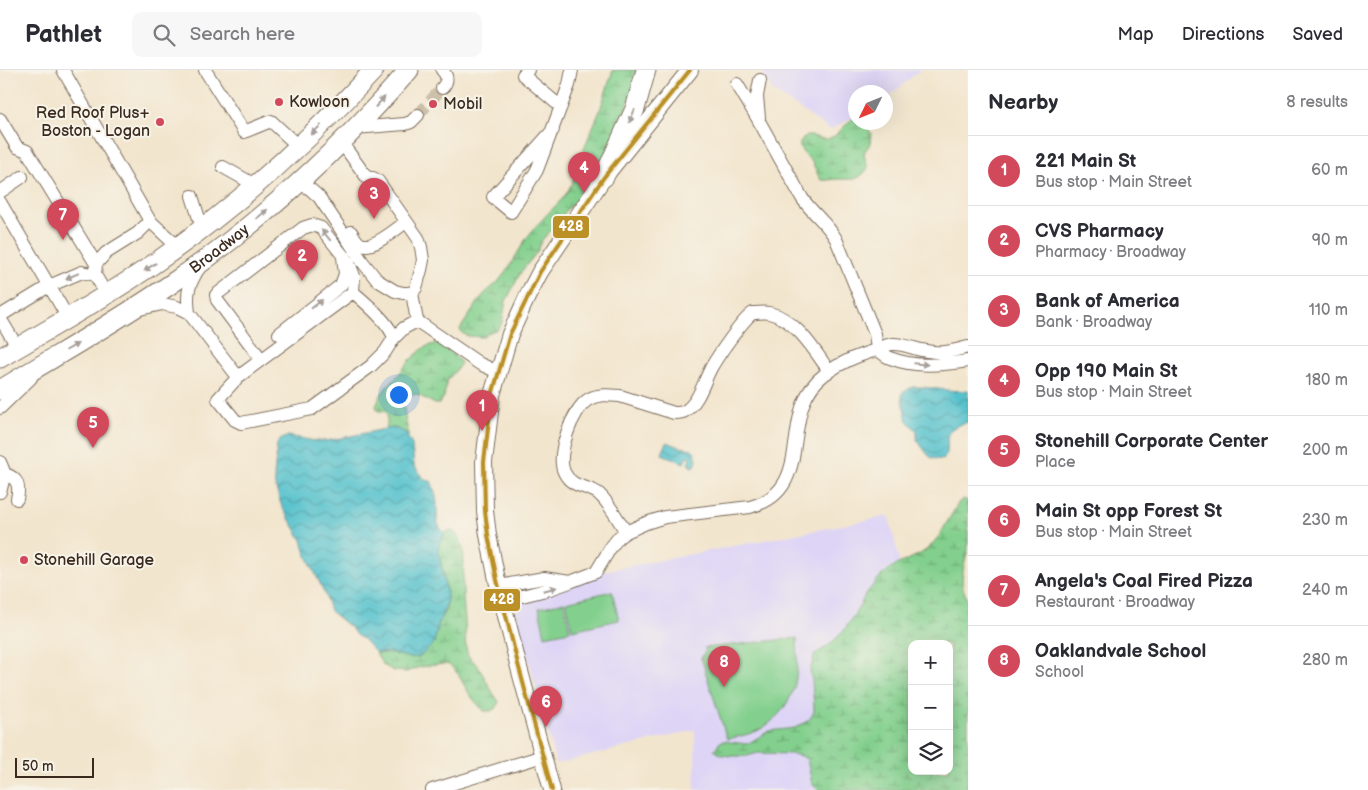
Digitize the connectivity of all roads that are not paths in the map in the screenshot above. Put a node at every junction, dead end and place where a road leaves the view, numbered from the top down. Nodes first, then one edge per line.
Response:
1 (63, 70) edge
2 (205, 70) edge
3 (374, 70) edge
4 (410, 70) edge
5 (442, 70) edge
6 (528, 70) edge
7 (572, 70) edge
8 (646, 70) edge
9 (690, 70) edge
10 (760, 80) dead end
11 (737, 84) dead end
12 (442, 88) tunnel mouth
13 (561, 106) junction
14 (418, 115) tunnel mouth
15 (0, 119) edge
16 (759, 121) junction
17 (355, 128) junction
18 (552, 130) junction
19 (341, 142) junction
20 (299, 147) junction
21 (223, 167) dead end
22 (22, 177) dead end
23 (604, 178) junction
24 (298, 183) junction
25 (255, 186) junction
26 (0, 192) edge
27 (192, 196) dead end
28 (0, 202) edge
29 (332, 206) dead end
30 (150, 220) junction
31 (406, 222) junction
32 (202, 228) junction
33 (178, 247) junction
34 (342, 255) junction
35 (203, 261) junction
36 (96, 269) junction
37 (49, 286) junction
38 (353, 292) junction
39 (412, 293) junction
40 (107, 295) junction
41 (128, 313) junction
42 (189, 313) junction
43 (0, 316) edge
44 (68, 318) junction
45 (417, 322) junction
46 (279, 334) dead end
47 (394, 338) junction
48 (968, 346) edge
49 (18, 348) junction
50 (877, 349) junction
51 (0, 358) edge
52 (50, 360) junction
53 (262, 360) junction
54 (968, 361) edge
55 (829, 371) junction
56 (498, 372) junction
57 (238, 377) junction
58 (0, 390) edge
59 (0, 408) edge
60 (0, 462) edge
61 (5, 474) junction
62 (0, 492) edge
63 (17, 499) dead end
64 (626, 532) junction
65 (501, 593) junction
66 (543, 756) junction
67 (432, 790) edge
68 (552, 790) edge

1 - 30 street
2 - 20 street
3 -> 20 highway, Broadway
17 -> 4 highway, Broadway
5 - 12 street
6 - 13 street
7 - 13 street
8 -> 23 highway
9 - 23 main road
10 - 16 street
11 - 16 street
13 - 18 street
14 - 17 street
15 - 36 street
16 - 50 street
17 - 19 highway, Broadway
18 - 18 street
19 - 24 highway, Broadway
19 - 31 street
20 - 25 highway, Broadway
21 - 25 street
22 - 26 street
23 - 56 main road
35 -> 24 highway, Broadway
24 - 39 street
25 - 32 highway, Broadway
27 - 32 street
28 - 37 street
29 - 31 street
30 - 33 street
30 - 36 street
31 - 39 street
32 - 33 highway, Broadway
33 -> 40 highway, Broadway
34 - 38 street
46 -> 34 street
34 -> 53 street
35 - 41 highway, Broadway
35 - 42 street
36 -> 37 street
36 - 40 street
37 - 43 street
37 - 44 street
38 - 47 street
38 - 53 street
39 - 45 street
40 - 44 highway, Broadway
41 - 42 street
52 -> 41 highway, Broadway
42 - 57 street
43 - 49 street
44 - 49 highway, Broadway
45 - 47 street
45 - 56 street
47 - 57 street
48 - 50 street
49 - 51 highway, Broadway
50 -> 54 street
50 - 55 street
52 - 58 highway, Broadway
52 - 59 street
53 - 57 street
55 - 64 street
55 - 64 street
56 - 65 main road
60 - 61 street
61 - 62 street
61 - 63 street
64 - 65 street
65 - 66 main road
66 - 67 street
66 - 68 main road

